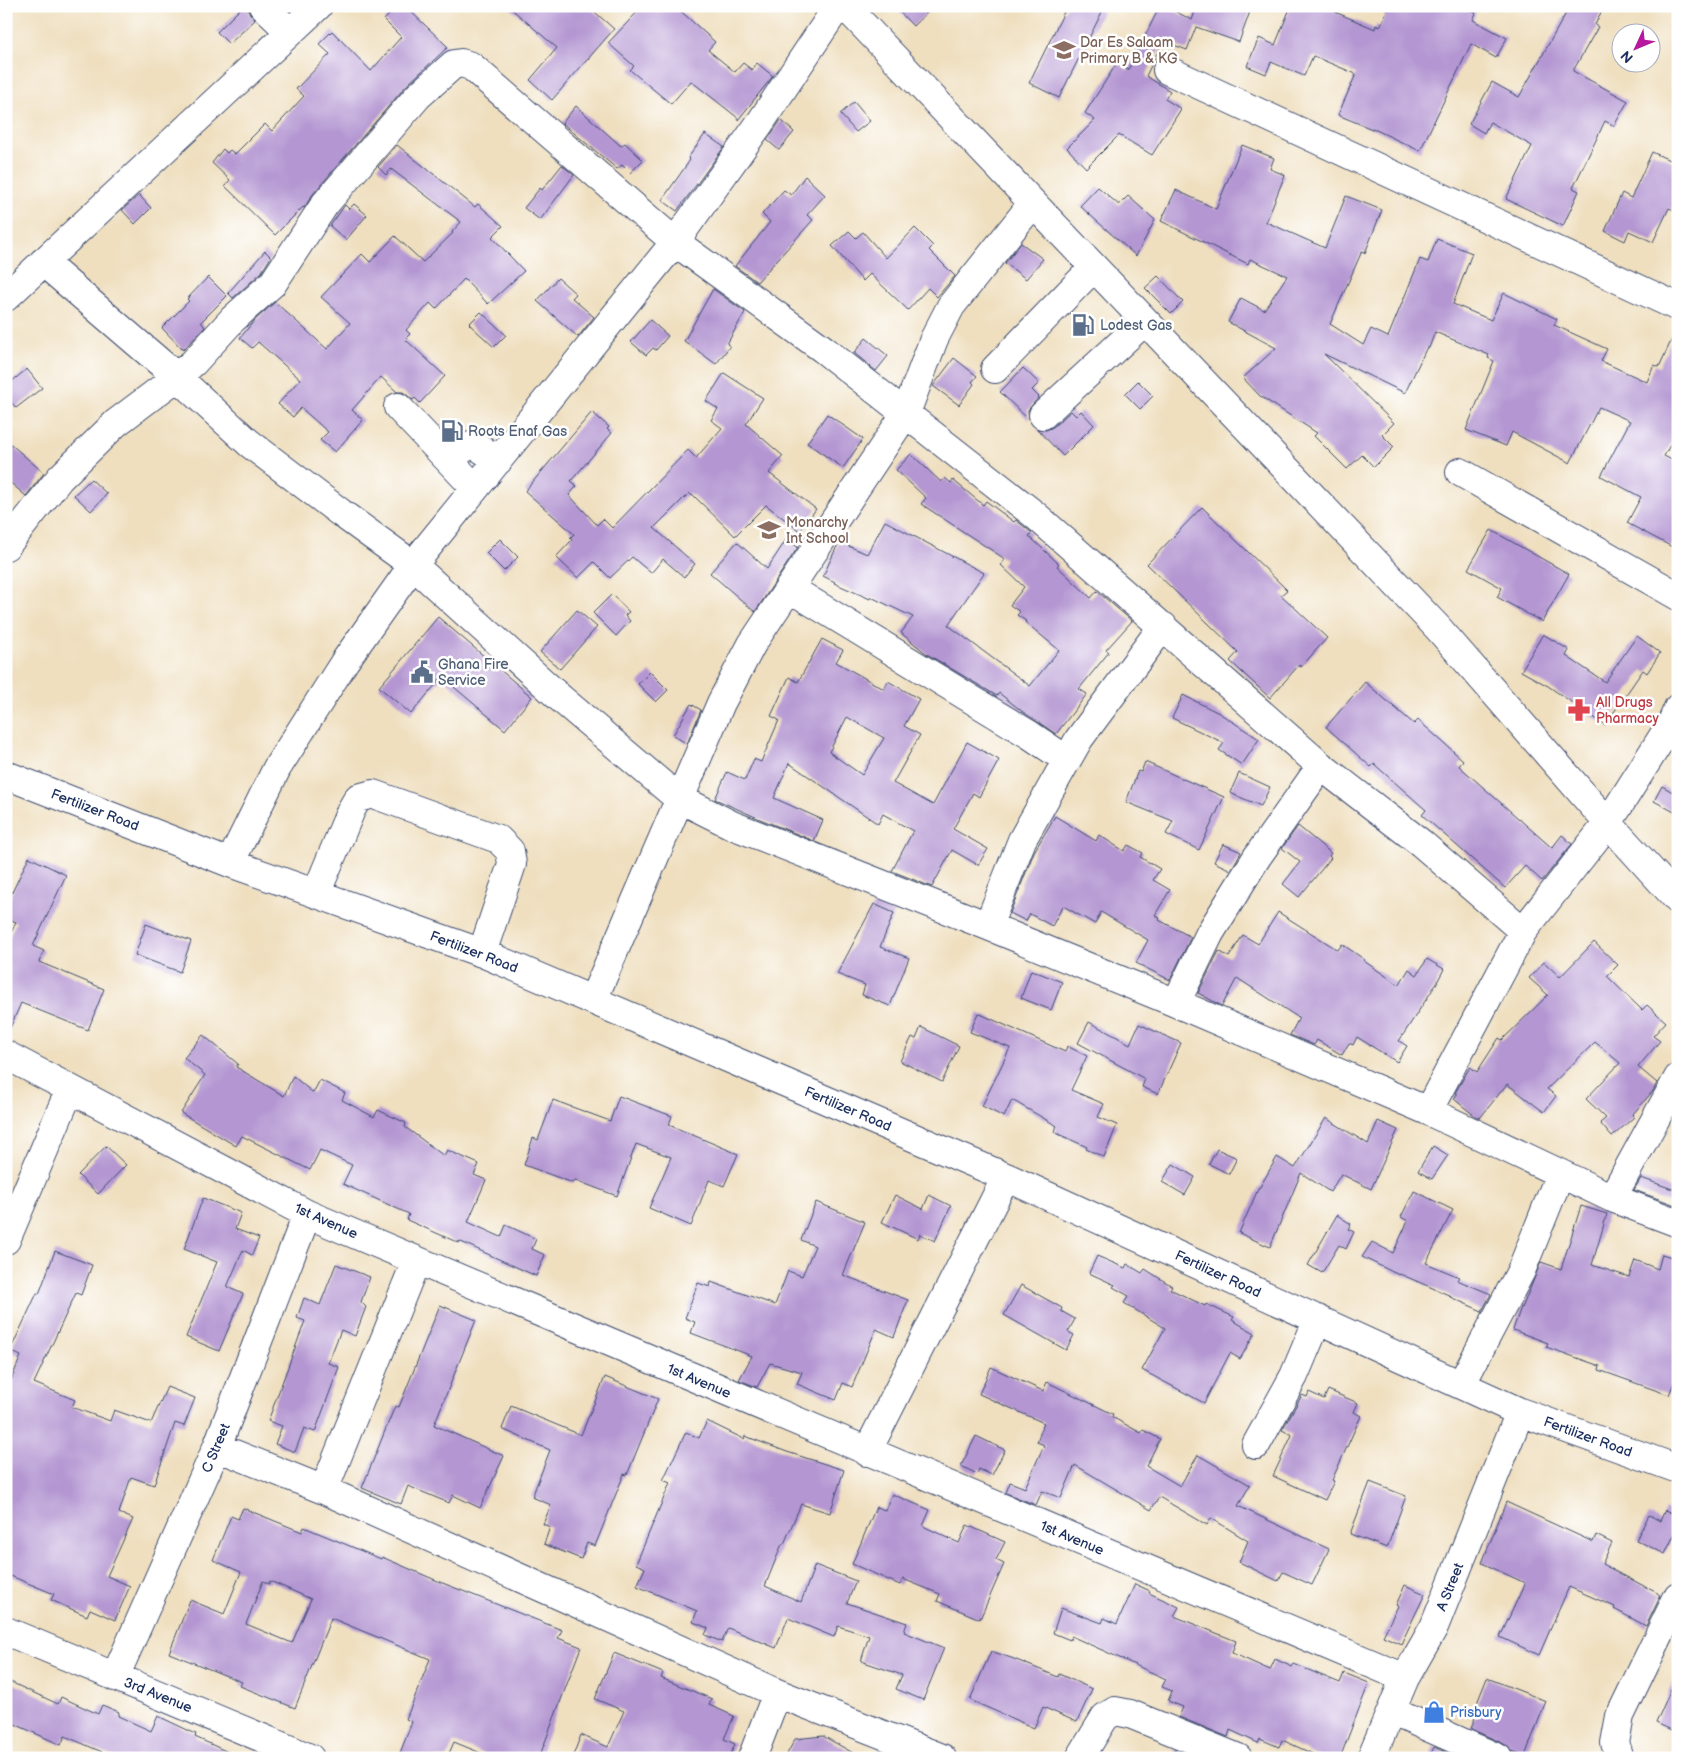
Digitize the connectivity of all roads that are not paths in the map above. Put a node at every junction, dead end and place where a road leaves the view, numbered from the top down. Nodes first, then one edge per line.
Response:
1 (263, 6) edge
2 (318, 6) edge
3 (838, 6) edge
4 (846, 6) edge
5 (290, 32) junction
6 (1167, 70) dead end
7 (1033, 203) junction
8 (675, 242) junction
9 (43, 262) junction
10 (1094, 267) junction
11 (6, 297) edge
12 (1678, 307) edge
13 (1145, 321) junction
14 (995, 369) dead end
15 (177, 377) junction
16 (398, 407) dead end
17 (906, 413) junction
18 (1043, 415) dead end
19 (449, 460) junction
20 (498, 461) junction
21 (1460, 472) dead end
22 (475, 488) junction
23 (6, 546) edge
24 (412, 565) junction
25 (789, 588) junction
26 (1678, 596) edge
27 (1163, 626) junction
28 (1676, 718) edge
29 (1067, 760) junction
30 (1321, 766) junction
31 (6, 775) edge
32 (678, 798) junction
33 (1608, 823) junction
34 (230, 863) junction
35 (316, 894) junction
36 (1678, 900) edge
37 (988, 926) junction
38 (1522, 931) junction
39 (482, 954) junction
40 (593, 1000) junction
41 (1176, 1003) junction
42 (6, 1055) edge
43 (1678, 1078) edge
44 (70, 1089) junction
45 (1428, 1111) junction
46 (1560, 1174) junction
47 (1006, 1177) junction
48 (1612, 1198) junction
49 (307, 1214) junction
50 (1678, 1223) edge
51 (6, 1240) edge
52 (416, 1261) junction
53 (1318, 1319) junction
54 (1461, 1384) junction
55 (1520, 1412) junction
56 (1256, 1444) dead end
57 (217, 1446) junction
58 (867, 1452) junction
59 (1678, 1468) edge
60 (324, 1490) junction
61 (1678, 1596) edge
62 (6, 1631) edge
63 (115, 1677) junction
64 (1404, 1678) junction
65 (777, 1693) junction
66 (1391, 1711) junction
67 (310, 1758) edge
68 (752, 1758) edge
69 (942, 1758) edge
70 (1080, 1758) edge
71 (1238, 1758) edge
72 (1371, 1758) edge
73 (1498, 1758) edge
74 (1620, 1758) edge

1 - 5 street
2 - 5 street
3 - 8 street
4 - 7 street
5 - 9 street
6 - 12 street
7 - 10 street
7 - 17 street
8 - 15 street
8 - 17 street
8 - 20 street
9 - 11 street
9 - 15 street
10 - 13 street
10 - 14 street
13 - 18 street
13 - 33 street
15 - 23 street
15 - 24 street
16 - 19 street
17 - 25 street
17 - 27 street
19 - 20 street
19 - 22 street
20 - 22 street
21 - 26 street
22 - 24 street
24 - 32 street
24 - 34 street
25 - 29 street
25 - 32 street
27 - 29 street
27 - 30 street
28 - 33 street
29 - 37 street
30 - 38 street
30 - 41 street
31 - 34 street, Fertilizer Road
32 - 37 street
32 - 40 street
33 - 36 street
33 - 38 street
34 - 35 street, Fertilizer Road
35 - 39 street, Fertilizer Road
35 - 39 street
37 - 41 street
38 - 45 street
39 - 40 street, Fertilizer Road
40 - 47 street, Fertilizer Road
41 - 45 street
42 - 44 street, 1st Avenue
43 - 48 street
44 - 49 street, 1st Avenue
44 - 51 street
45 - 46 street
46 - 48 street
46 - 54 street
47 - 53 street, Fertilizer Road
47 - 58 street
48 - 50 street
49 - 52 street, 1st Avenue
49 - 57 street, C Street
52 - 58 street, 1st Avenue
52 - 60 street
53 - 54 street, Fertilizer Road
53 - 56 street
54 - 55 street, Fertilizer Road
55 - 59 street, Fertilizer Road
55 - 64 street, A Street
57 - 60 street
57 - 63 street, C Street
58 - 64 street, 1st Avenue
60 - 65 street
61 - 74 street
62 - 63 street, 3rd Avenue
63 - 67 street, 3rd Avenue
64 - 66 street, A Street
65 - 68 street
65 - 69 street
66 - 72 street, A Street
66 - 73 street
70 - 71 street

